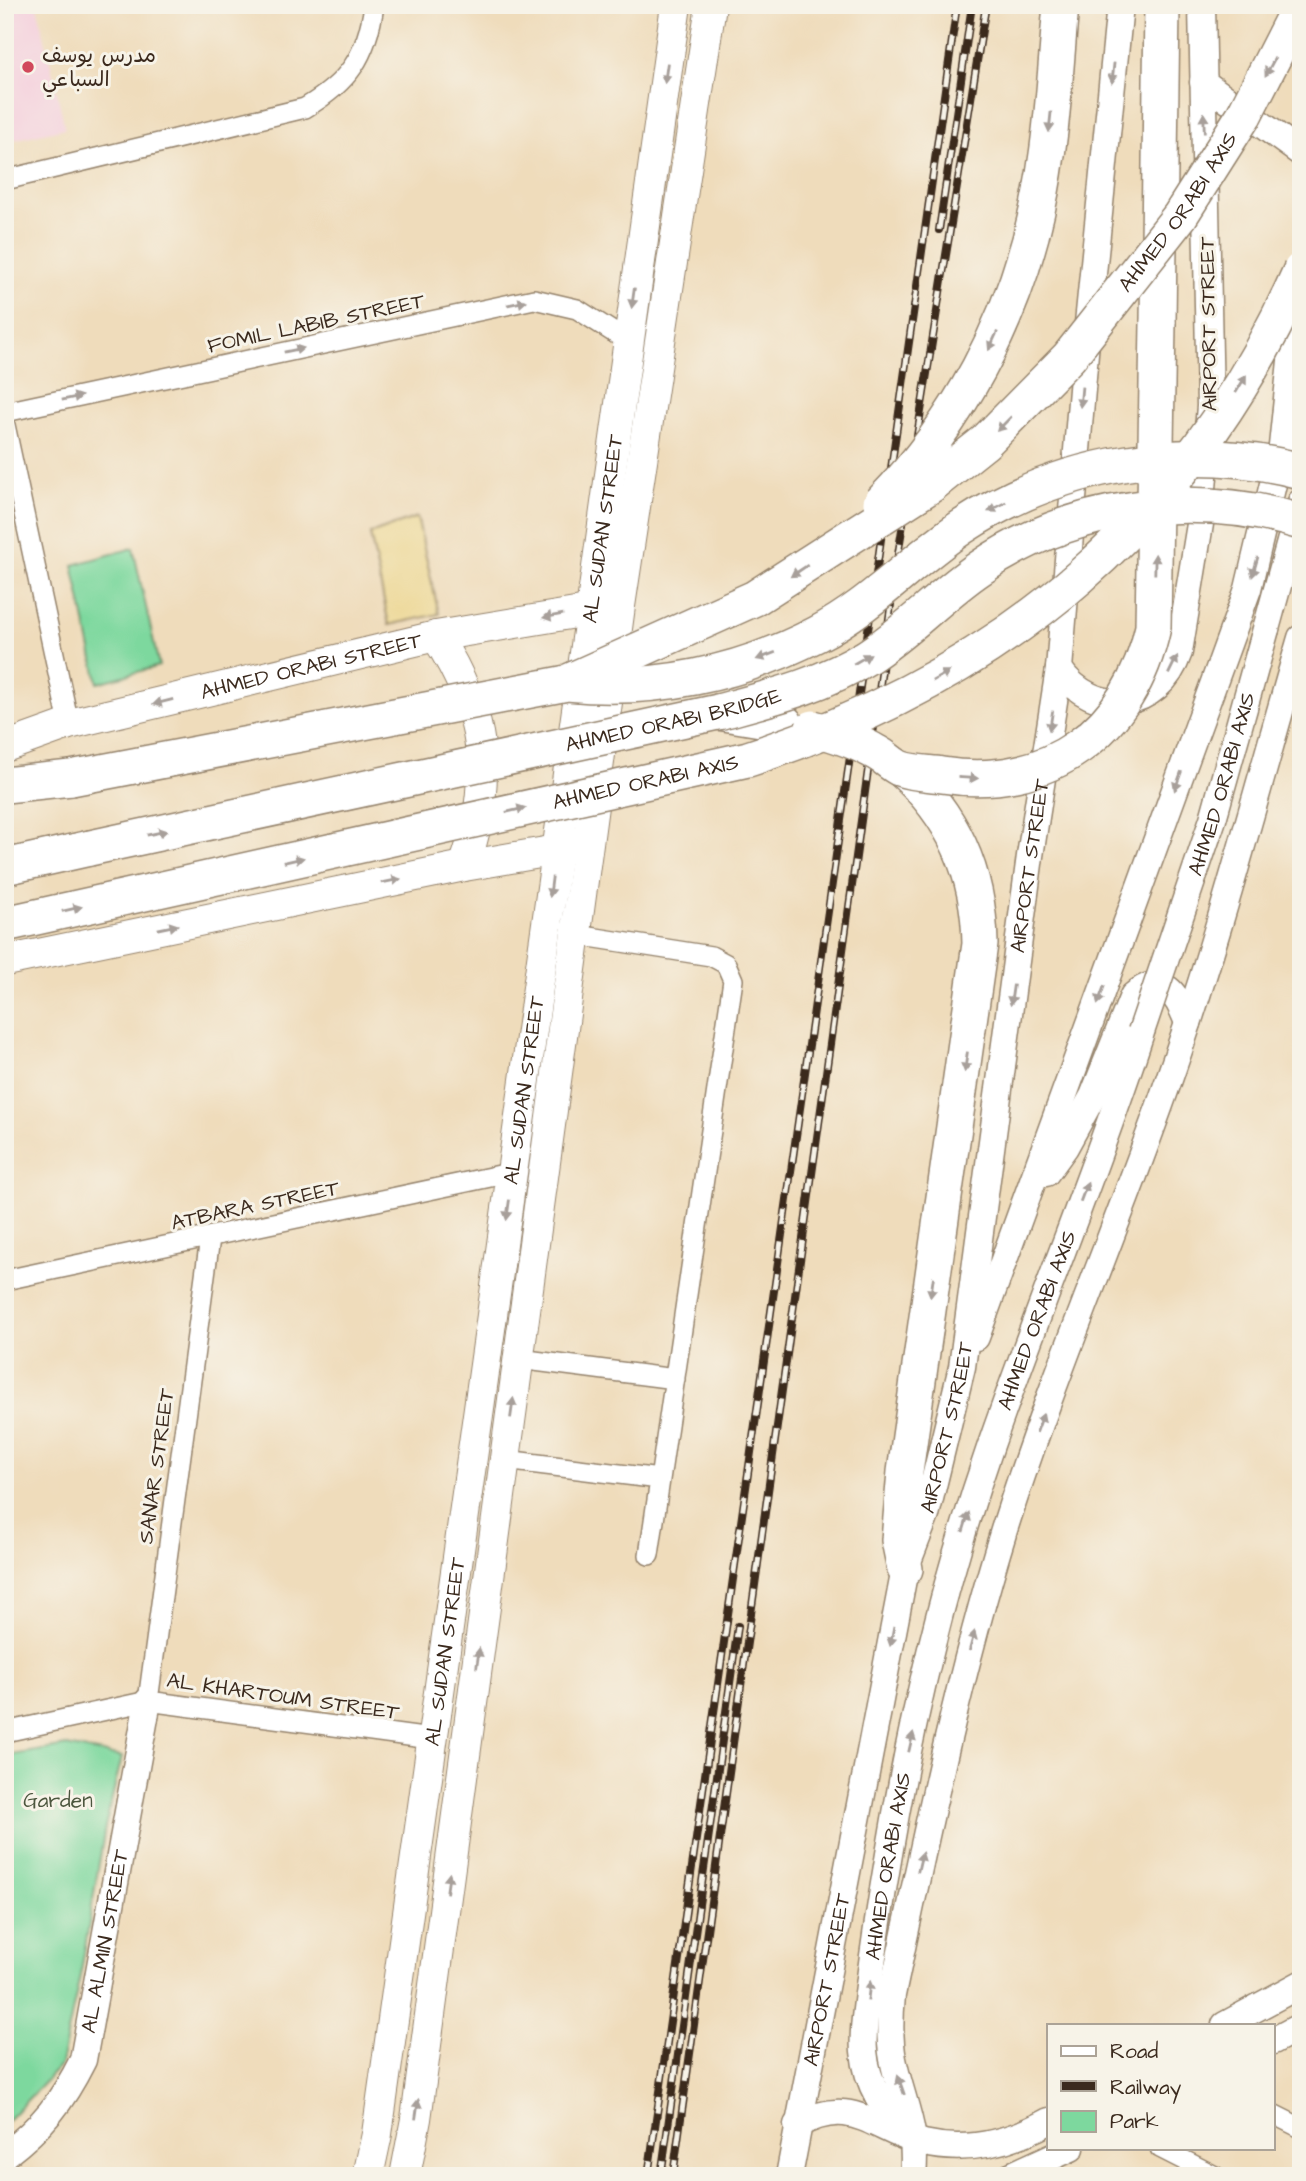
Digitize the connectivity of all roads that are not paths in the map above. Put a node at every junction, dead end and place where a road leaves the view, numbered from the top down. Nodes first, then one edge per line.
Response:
1 (374, 5) edge
2 (676, 5) edge
3 (711, 5) edge
4 (1061, 5) edge
5 (1120, 5) edge
6 (1162, 5) edge
7 (1202, 5) edge
8 (1300, 5) edge
9 (1203, 82) junction
10 (1301, 153) edge
11 (5, 180) edge
12 (1301, 262) edge
13 (1301, 270) edge
14 (627, 341) junction
15 (5, 412) edge
16 (5, 425) edge
17 (1301, 471) edge
18 (1301, 502) edge
19 (1301, 522) edge
20 (843, 542) junction
21 (620, 606) junction
22 (590, 610) junction
23 (436, 636) junction
24 (1301, 638) edge
25 (1297, 658) edge
26 (1059, 669) junction
27 (567, 683) junction
28 (718, 712) junction
29 (69, 724) junction
30 (5, 747) edge
31 (900, 768) junction
32 (5, 785) edge
33 (589, 846) junction
34 (556, 850) junction
35 (464, 866) junction
36 (7, 869) edge
37 (5, 924) edge
38 (577, 935) junction
39 (5, 961) edge
40 (1188, 1023) junction
41 (514, 1172) junction
42 (1030, 1192) junction
43 (210, 1238) junction
44 (5, 1280) edge
45 (519, 1359) junction
46 (962, 1367) junction
47 (675, 1379) junction
48 (505, 1460) junction
49 (660, 1479) junction
50 (649, 1555) dead end
51 (905, 1569) junction
52 (148, 1701) junction
53 (5, 1732) edge
54 (431, 1740) junction
55 (1301, 1984) edge
56 (1227, 2024) edge
57 (1301, 2026) edge
58 (1274, 2040) edge
59 (1274, 2114) edge
60 (1047, 2122) edge
61 (797, 2125) junction
62 (1301, 2128) edge
63 (915, 2140) junction
64 (1067, 2150) edge
65 (1164, 2150) edge
66 (5, 2155) edge
67 (369, 2176) edge
68 (405, 2176) edge
69 (789, 2176) edge
70 (913, 2176) edge
71 (1010, 2176) edge
72 (1216, 2176) edge

1 - 11 street
2 -> 14 main road, AL SUDAN STREET
3 - 21 main road, AL SUDAN STREET
4 -> 20 highway, bridge
5 -> 26 street, AIRPORT STREET
31 -> 6 highway, bridge
7 - 9 street, AIRPORT STREET
8 -> 20 highway, AHMED ORABI AXIS, bridge
9 - 10 street
26 -> 9 street, AIRPORT STREET
12 -> 42 street, AHMED ORABI AXIS, bridge
37 -> 13 highway, AHMED ORABI AXIS, bridge
15 -> 14 street, FOMIL LABIB STREET
14 - 22 main road, AL SUDAN STREET
16 - 29 street
17 -> 27 highway, AHMED ORABI BRIDGE, bridge
63 -> 18 street, AHMED ORABI AXIS, bridge
28 -> 19 highway, AHMED ORABI BRIDGE, bridge
20 -> 27 highway, AHMED ORABI AXIS, bridge
21 - 22 main road, AHMED ORABI STREET
21 - 33 main road, AL SUDAN STREET
22 -> 23 main road, AHMED ORABI STREET
22 - 34 main road, AL SUDAN STREET
23 -> 29 main road, AHMED ORABI STREET
23 - 35 main road
24 - 25 street
25 - 40 street
26 -> 46 street, AIRPORT STREET
27 - 32 highway, AHMED ORABI BRIDGE, bridge
28 - 31 highway, bridge
36 -> 28 highway, AHMED ORABI BRIDGE, bridge
29 - 30 main road, AHMED ORABI STREET
31 -> 51 highway
33 - 34 main road
33 - 38 main road, AL SUDAN STREET
34 - 35 main road
34 -> 41 main road, AL SUDAN STREET
39 -> 35 main road
38 - 45 main road, AL SUDAN STREET
38 - 47 street
40 - 42 street
63 -> 40 street
41 - 43 street, ATBARA STREET
41 -> 54 main road, AL SUDAN STREET
42 - 46 street, AHMED ORABI AXIS
43 - 44 street, ATBARA STREET
43 - 52 street, SANAR STREET
45 - 47 street
48 -> 45 main road, AL SUDAN STREET
46 - 51 street, AIRPORT STREET
47 - 49 street
48 - 49 street
68 -> 48 main road, AL SUDAN STREET
49 - 50 street
51 -> 61 street, AIRPORT STREET
52 - 53 street, AL KHARTOUM STREET
52 - 54 street, AL KHARTOUM STREET
52 - 66 street, AL ALMIN STREET
54 - 67 main road, AL SUDAN STREET
55 - 56 street
57 - 58 street
59 - 62 street
60 - 63 street
61 - 63 street
61 - 69 street, AIRPORT STREET
63 - 70 street
64 - 71 street
65 - 72 street

